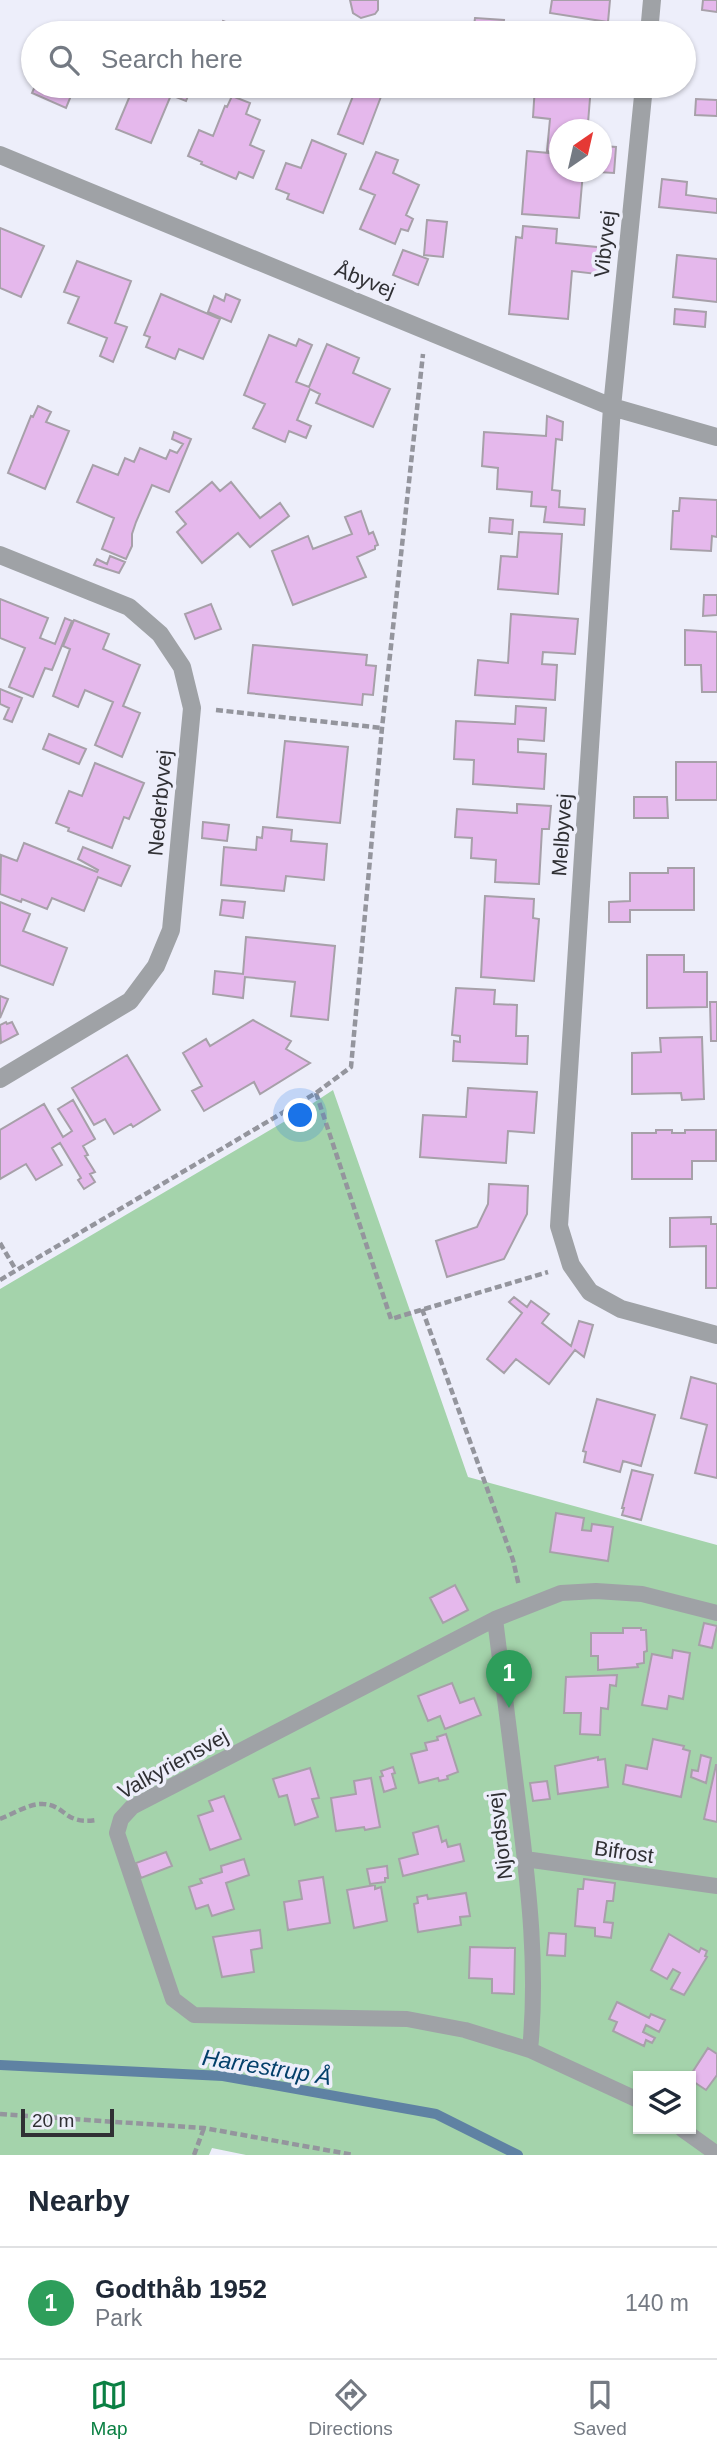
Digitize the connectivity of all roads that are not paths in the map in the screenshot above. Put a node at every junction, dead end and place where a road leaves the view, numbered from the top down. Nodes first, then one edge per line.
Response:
1 (652, 0) edge
2 (650, 21) edge
3 (643, 98) edge
4 (0, 155) edge
5 (612, 407) junction
6 (717, 437) edge
7 (0, 555) edge
8 (0, 1079) edge
9 (717, 1335) edge
10 (717, 1613) edge
11 (495, 1619) junction
12 (525, 1859) junction
13 (717, 1886) edge
14 (530, 2050) junction
15 (633, 2099) edge
16 (689, 2134) edge
17 (717, 2154) edge

1 - 2 street
3 - 5 street, Vibyvej
4 - 5 street, Åbyvej
5 - 6 street, Åbyvej
5 - 9 street, Melbyvej
7 - 8 street, Nederbyvej
10 - 11 lane, Valkyriensvej
11 - 12 lane, Njordsvej
11 - 14 lane, Valkyriensvej
12 - 13 lane, Bifrost
12 - 14 lane, Njordsvej
14 - 15 lane, Valkyriensvej
16 - 17 lane

